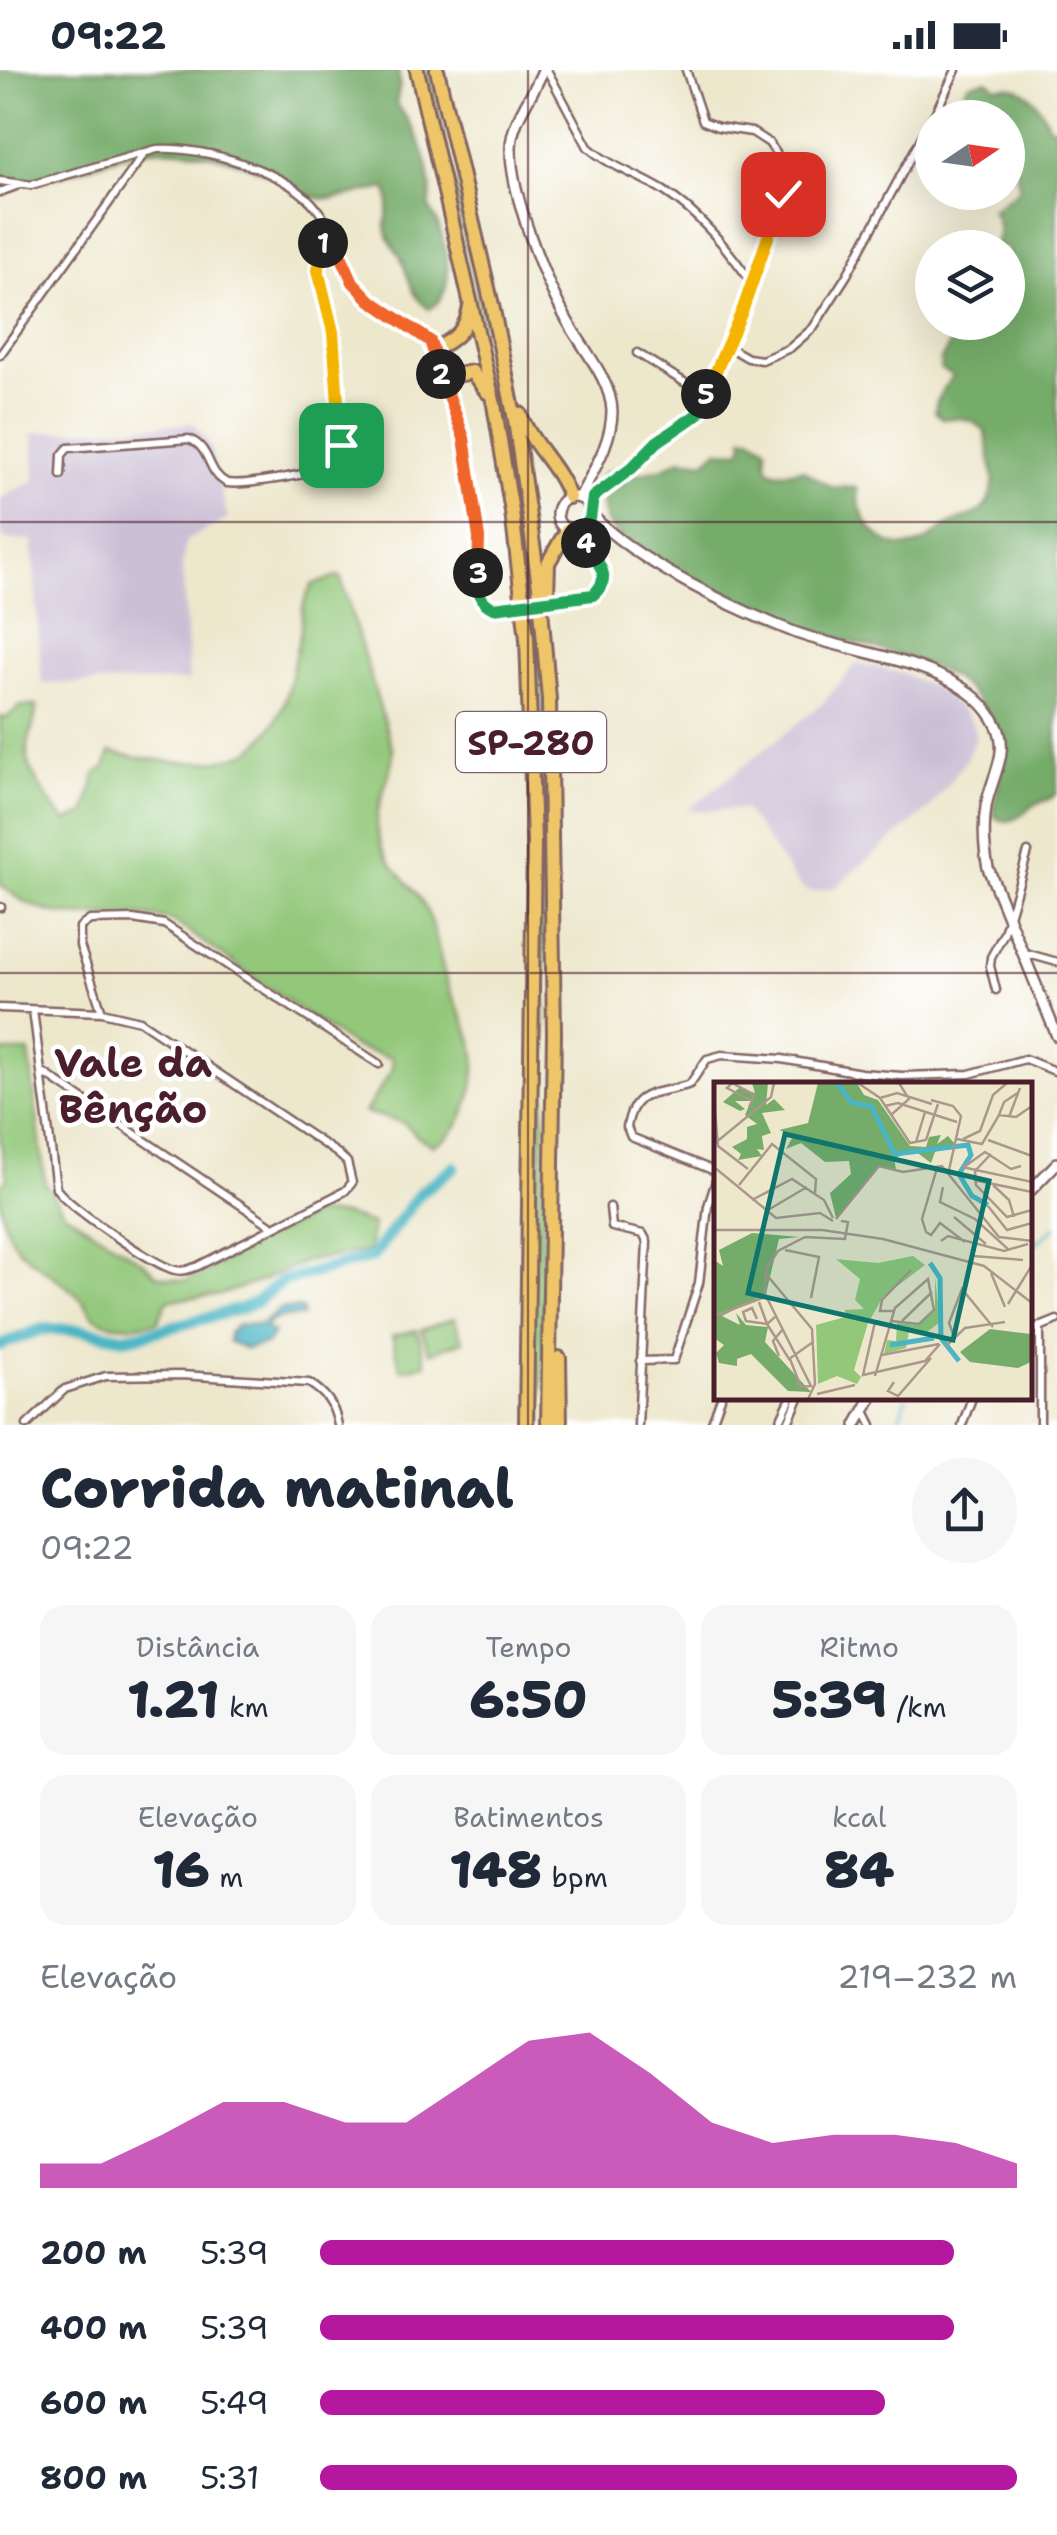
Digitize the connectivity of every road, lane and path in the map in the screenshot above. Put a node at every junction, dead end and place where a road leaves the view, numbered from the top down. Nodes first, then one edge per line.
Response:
1 (417, 70) edge
2 (437, 70) edge
3 (545, 70) edge
4 (686, 70) edge
5 (956, 70) edge
6 (942, 100) edge
7 (915, 151) edge
8 (144, 154) junction
9 (0, 181) edge
10 (16, 186) junction
11 (0, 192) edge
12 (329, 229) junction
13 (752, 284) junction
14 (472, 298) junction
15 (492, 305) junction
16 (727, 346) junction
17 (435, 349) junction
18 (637, 353) dead end
19 (0, 355) edge
20 (442, 378) junction
21 (705, 395) junction
22 (494, 405) junction
23 (61, 475) dead end
24 (585, 502) junction
25 (584, 528) junction
26 (569, 530) junction
27 (606, 530) junction
28 (587, 548) junction
29 (549, 699) junction
30 (1028, 852) dead end
31 (1008, 917) junction
32 (1025, 954) junction
33 (1057, 962) edge
34 (996, 990) dead end
35 (0, 1008) edge
36 (34, 1010) junction
37 (102, 1012) junction
38 (1057, 1036) edge
39 (380, 1064) dead end
40 (40, 1071) junction
41 (1057, 1072) edge
42 (1057, 1163) edge
43 (714, 1174) edge
44 (714, 1183) edge
45 (1032, 1190) edge
46 (610, 1207) dead end
47 (272, 1226) junction
48 (552, 1274) junction
49 (1057, 1320) edge
50 (1040, 1326) junction
51 (1032, 1330) edge
52 (640, 1361) junction
53 (720, 1400) edge
54 (790, 1400) edge
55 (798, 1400) edge
56 (870, 1400) edge
57 (971, 1400) edge
58 (864, 1410) junction
59 (27, 1425) edge
60 (338, 1425) edge
61 (526, 1425) edge
62 (548, 1425) edge
63 (560, 1425) edge
64 (638, 1425) edge
65 (711, 1425) edge
66 (778, 1425) edge
67 (787, 1425) edge
68 (856, 1425) edge
69 (872, 1425) edge
70 (962, 1425) edge
71 (1040, 1425) edge

1 - 14 highway, SP-280
2 - 15 highway, SP-280
3 - 13 street
3 - 24 street
4 - 13 street
5 - 6 street
7 - 16 street
8 - 10 street
8 - 12 street
8 - 19 street
9 - 10 street
10 - 11 street
12 - 17 street
12 - 23 street
13 - 16 street
14 - 17 highway
14 - 22 highway, SP-280
15 - 24 highway
15 - 29 highway, SP-280
16 - 21 street
17 - 20 street
18 - 21 street
20 - 22 highway
20 - 28 street, bridge
21 - 24 street
22 - 61 highway, SP-280
24 - 25 street
24 - 26 street
24 - 27 street
25 - 26 street
25 - 27 street
25 - 28 street
26 - 28 street
26 - 29 highway
27 - 31 street
29 - 48 highway, SP-280
30 - 31 street
31 - 32 street
31 - 34 street
32 - 33 street
32 - 38 street
35 - 36 street
36 - 37 street
36 - 40 street
37 - 39 street
37 - 47 street
40 - 47 street
40 - 47 street
41 - 43 street
42 - 45 street
44 - 52 street
46 - 52 street
48 - 62 highway, SP-280
48 - 63 highway
49 - 50 street
50 - 51 street
50 - 71 street
52 - 64 street
53 - 65 street
54 - 66 street
55 - 67 street
56 - 58 street
57 - 70 street
58 - 68 street
58 - 69 street
59 - 60 street

